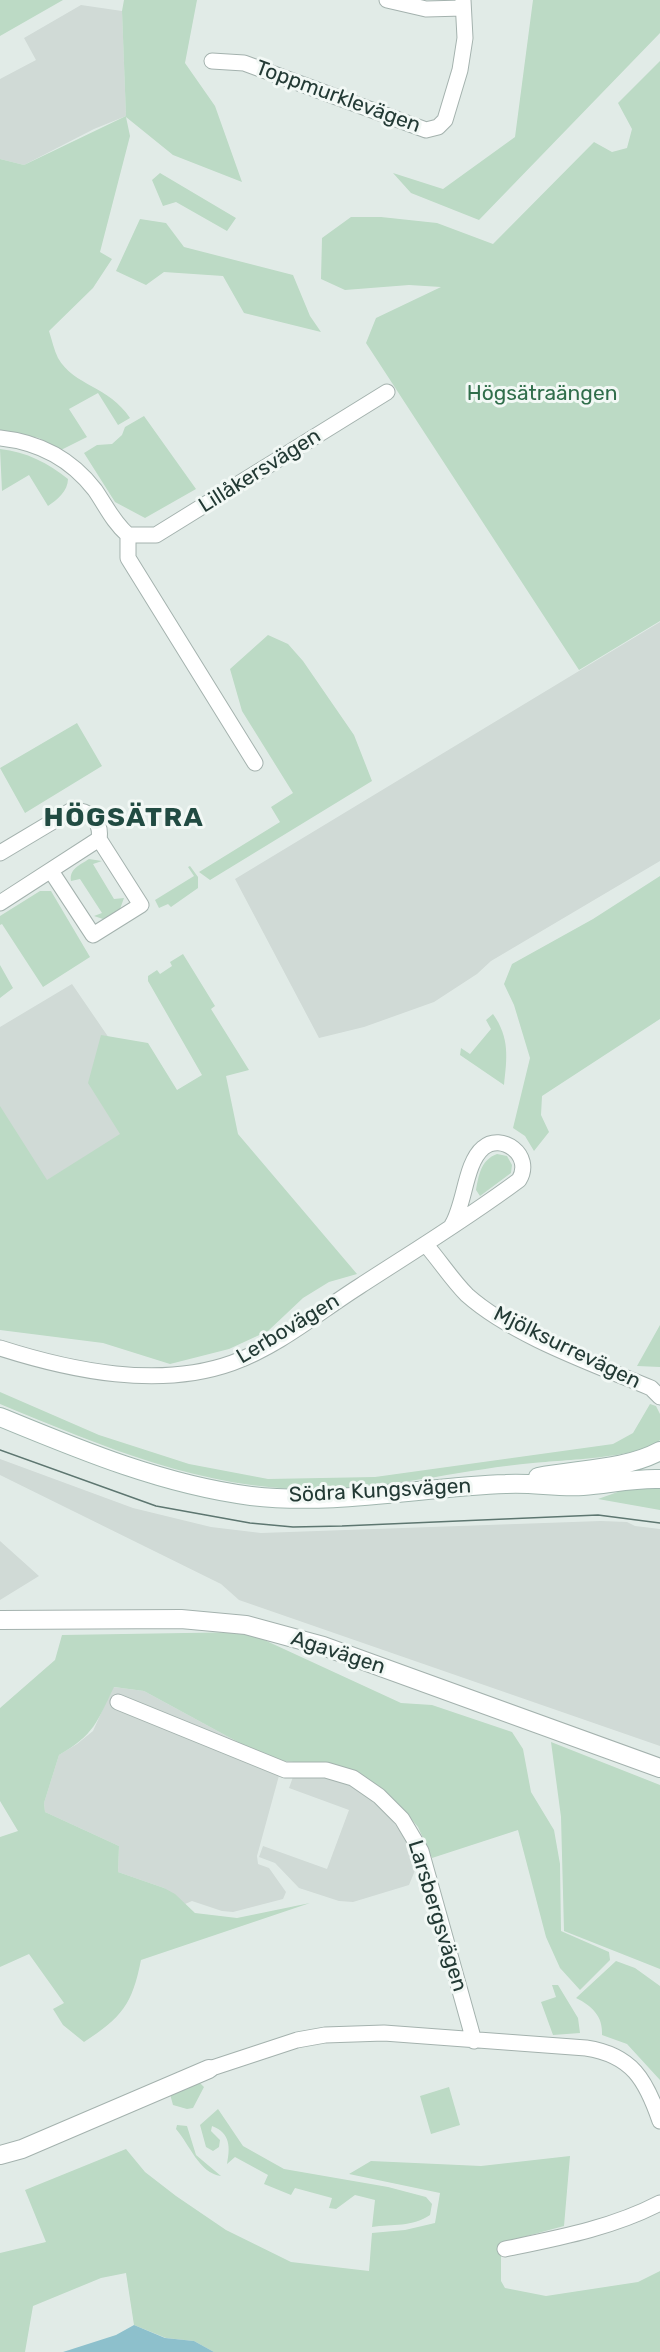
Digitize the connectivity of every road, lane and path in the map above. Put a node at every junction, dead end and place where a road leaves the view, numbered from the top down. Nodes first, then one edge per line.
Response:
1 (387, 0) edge
2 (463, 4) edge
3 (212, 61) dead end
4 (387, 392) dead end
5 (0, 438) edge
6 (128, 535) junction
7 (255, 763) dead end
8 (99, 839) junction
9 (0, 853) edge
10 (51, 871) junction
11 (0, 903) edge
12 (452, 1225) junction
13 (426, 1245) junction
14 (0, 1348) edge
15 (660, 1397) edge
16 (0, 1417) edge
17 (0, 1424) edge
18 (46, 1436) junction
19 (660, 1451) edge
20 (660, 1479) edge
21 (507, 1483) junction
22 (0, 1620) edge
23 (118, 1702) dead end
24 (660, 1768) edge
25 (474, 2041) junction
26 (209, 2069) joint
27 (660, 2121) edge
28 (0, 2156) edge
29 (660, 2203) edge
30 (505, 2249) dead end

1 - 2 street
2 - 3 street, Toppmurklevägen
4 - 6 street, Lillåkersvägen
5 - 6 street
6 - 7 street
8 - 9 street
8 - 10 street
8 - 10 street
10 - 11 street
12 - 12 street, Lerbovägen
12 - 13 street, Lerbovägen
13 - 14 street, Lerbovägen
13 - 15 street, Mjölksurrevägen
16 - 18 street, Södra Kungsvägen
17 - 18 street, Södra Kungsvägen
18 - 21 street, Södra Kungsvägen
19 - 21 street, Södra Kungsvägen
20 - 21 street, Södra Kungsvägen
22 - 24 street, Agavägen
23 - 25 street, Larsbergsvägen
25 - 26 street
25 - 27 street
26 - 28 street
29 - 30 street

